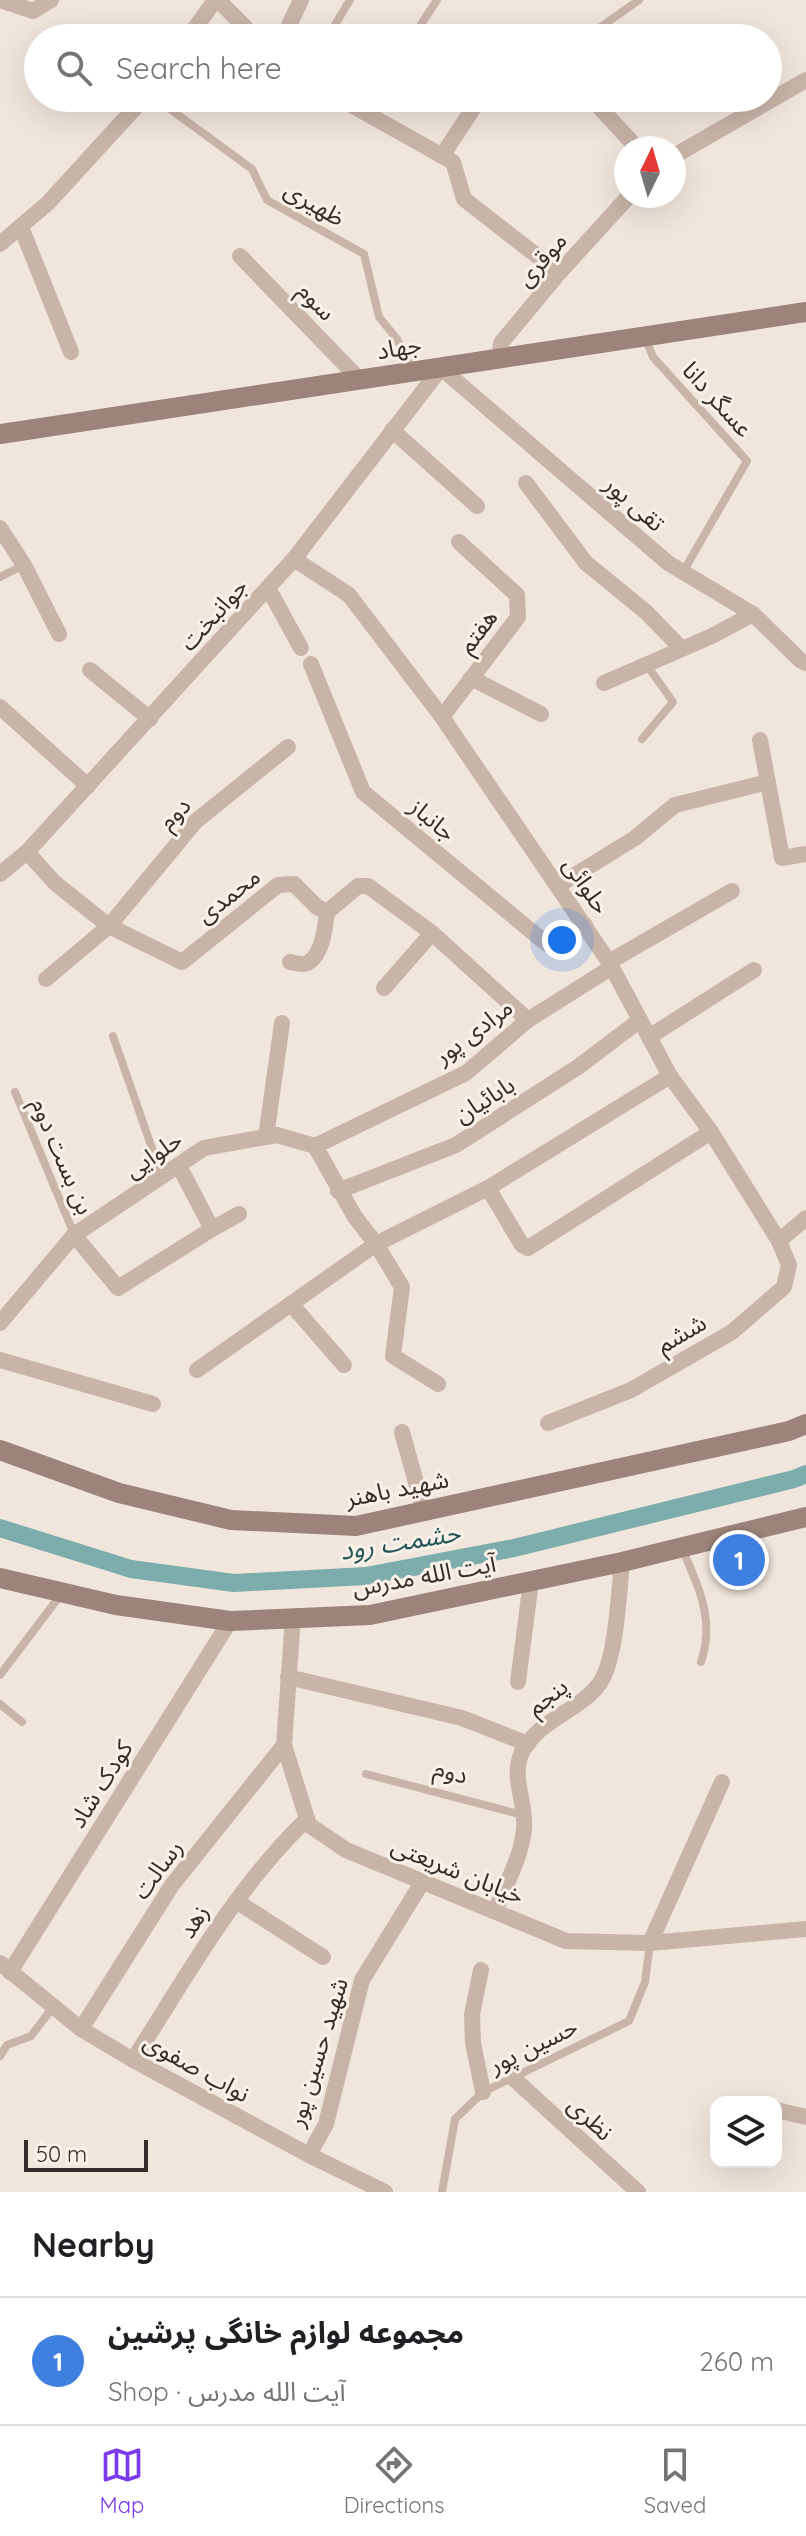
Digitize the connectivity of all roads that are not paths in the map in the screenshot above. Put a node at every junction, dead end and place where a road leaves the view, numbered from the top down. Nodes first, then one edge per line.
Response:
1 (0, 0) edge
2 (51, 0) edge
3 (216, 0) edge
4 (301, 0) edge
5 (350, 0) edge
6 (437, 0) edge
7 (639, 0) edge
8 (198, 24) edge
9 (241, 24) edge
10 (290, 24) edge
11 (335, 24) edge
12 (421, 24) edge
13 (605, 24) edge
14 (806, 80) edge
15 (782, 94) edge
16 (131, 112) edge
17 (174, 112) edge
18 (378, 112) edge
19 (471, 112) edge
20 (604, 112) edge
21 (750, 112) edge
22 (626, 136) edge
23 (686, 149) edge
24 (442, 156) junction
25 (618, 208) edge
26 (21, 227) junction
27 (0, 244) edge
28 (240, 256) dead end
29 (559, 273) junction
30 (806, 312) edge
31 (645, 337) junction
32 (71, 352) dead end
33 (499, 359) junction
34 (441, 368) junction
35 (414, 372) junction
36 (360, 380) junction
37 (392, 430) junction
38 (0, 434) edge
39 (526, 483) dead end
40 (477, 506) dead end
41 (0, 528) edge
42 (459, 542) dead end
43 (294, 559) junction
44 (24, 565) junction
45 (683, 572) junction
46 (0, 577) edge
47 (268, 588) junction
48 (753, 614) junction
49 (59, 634) dead end
50 (301, 648) dead end
51 (681, 648) junction
52 (806, 663) edge
53 (311, 664) dead end
54 (646, 664) junction
55 (90, 670) dead end
56 (471, 678) junction
57 (604, 683) dead end
58 (0, 707) edge
59 (541, 714) dead end
60 (442, 717) junction
61 (150, 719) junction
62 (642, 739) dead end
63 (760, 740) dead end
64 (288, 747) dead end
65 (768, 782) junction
66 (88, 786) junction
67 (0, 850) edge
68 (806, 854) edge
69 (13, 863) edge
70 (559, 885) junction
71 (732, 891) dead end
72 (327, 912) junction
73 (585, 925) junction
74 (109, 926) junction
75 (432, 933) junction
76 (290, 962) dead end
77 (610, 964) junction
78 (754, 970) dead end
79 (46, 979) dead end
80 (384, 988) dead end
81 (528, 1020) junction
82 (640, 1020) junction
83 (282, 1023) dead end
84 (113, 1036) dead end
85 (649, 1037) junction
86 (670, 1076) junction
87 (15, 1092) dead end
88 (711, 1132) junction
89 (266, 1137) junction
90 (315, 1146) junction
91 (179, 1166) junction
92 (162, 1178) junction
93 (488, 1188) junction
94 (338, 1191) junction
95 (239, 1214) dead end
96 (806, 1218) edge
97 (212, 1229) junction
98 (74, 1235) junction
99 (779, 1241) junction
100 (376, 1244) junction
101 (291, 1304) junction
102 (0, 1323) edge
103 (0, 1360) edge
104 (344, 1365) dead end
105 (197, 1370) dead end
106 (438, 1384) dead end
107 (153, 1404) dead end
108 (548, 1423) dead end
109 (806, 1424) edge
110 (402, 1432) dead end
111 (0, 1450) edge
112 (424, 1511) junction
113 (806, 1517) edge
114 (682, 1548) junction
115 (622, 1562) junction
116 (0, 1578) edge
117 (531, 1581) junction
118 (62, 1593) junction
119 (293, 1617) junction
120 (230, 1621) junction
121 (701, 1662) dead end
122 (0, 1675) edge
123 (288, 1677) junction
124 (518, 1682) dead end
125 (0, 1704) edge
126 (22, 1722) dead end
127 (528, 1744) junction
128 (284, 1745) junction
129 (366, 1774) dead end
130 (722, 1782) dead end
131 (523, 1815) junction
132 (307, 1819) junction
133 (423, 1881) junction
134 (236, 1901) junction
135 (495, 1911) junction
136 (806, 1929) edge
137 (650, 1943) junction
138 (323, 1957) dead end
139 (5, 1967) edge
140 (481, 1970) dead end
141 (54, 2007) junction
142 (81, 2029) junction
143 (0, 2056) edge
144 (133, 2060) junction
145 (513, 2078) junction
146 (483, 2092) junction
147 (782, 2111) edge
148 (806, 2117) edge
149 (309, 2155) junction
150 (385, 2192) edge
151 (442, 2192) edge
152 (638, 2192) edge

1 - 2 street
3 - 8 street
3 - 9 street
4 - 10 street
5 - 11 lane
6 - 12 lane
7 - 13 lane
14 - 15 street
16 - 26 street
17 - 35 lane, ظهیری
18 - 24 street
19 - 24 street
20 - 22 street
21 - 23 street
24 - 29 street
25 - 29 street, موقری
26 - 27 street
26 - 32 street
28 - 36 street, سوم
29 - 33 street, موقری
30 - 31 main road, جهاد
31 - 33 main road, جهاد
31 - 45 lane, عسگر دانا
33 - 34 main road, جهاد
34 - 35 main road, جهاد
34 - 37 street, جوانبخت
34 - 45 street, تقی پور
35 - 36 main road, جهاد
36 - 38 main road, جهاد
37 - 40 street
37 - 43 street, جوانبخت
39 - 51 street
41 - 44 street
42 - 56 street, هفتم
43 - 47 street, جوانبخت
43 - 60 street, حلوائی
44 - 46 lane
44 - 49 street
45 - 48 street, تقی پور
47 - 50 street
47 - 61 street, جوانبخت
48 - 51 street
48 - 52 street, تقی پور
51 - 54 street
53 - 73 street, جانباز
54 - 57 street
54 - 62 lane
55 - 61 street
56 - 59 street
56 - 60 street, هفتم
58 - 66 street
60 - 70 street, حلوائی
61 - 66 street, جوانبخت
63 - 65 street
64 - 74 street, دوم
65 - 68 street
65 - 70 street
66 - 69 street, جوانبخت
67 - 69 street, محمدی
69 - 74 street, محمدی
70 - 73 street, حلوائی
71 - 77 street, مرادی پور
72 - 74 street, محمدی
72 - 75 street
72 - 76 street
73 - 77 street, حلوائی
74 - 79 street, دوم
75 - 80 street
75 - 81 street
77 - 81 street, مرادی پور
77 - 82 street, حلوائی
78 - 85 street
81 - 90 street, مرادی پور
82 - 85 street, حلوائی
82 - 94 street, بابائیان
83 - 89 street
84 - 92 lane
85 - 86 street, حلوائی
86 - 88 street, حلوائی
86 - 93 street
87 - 98 lane, بن بست دوم
88 - 93 street
88 - 99 street, حلوائی
89 - 90 street, حلوایی
89 - 91 street, حلوایی
90 - 94 street
91 - 92 street, حلوایی
91 - 97 street
92 - 98 street, حلوایی
93 - 100 street
94 - 100 street
95 - 97 street
96 - 99 street
97 - 98 street
98 - 102 street, حلوایی
99 - 108 street, ششم
100 - 101 street
100 - 106 street
101 - 104 street
101 - 105 street
103 - 107 street
109 - 112 main road, شهید باهنر
110 - 112 street
111 - 112 main road, شهید باهنر
113 - 114 main road, آیت الله مدرس
114 - 115 main road, آیت الله مدرس
114 - 121 lane
115 - 117 main road, آیت الله مدرس
115 - 127 street, پنجم
116 - 118 main road, آیت الله مدرس
117 - 119 main road, آیت الله مدرس
117 - 124 street
118 - 120 main road, آیت الله مدرس
118 - 122 lane
119 - 120 main road, آیت الله مدرس
119 - 123 street
120 - 139 street, کودک شاد
123 - 127 street
123 - 128 street
125 - 126 lane
127 - 131 street, پنجم
128 - 132 street
128 - 142 street, رسالت
129 - 131 lane, دوم
130 - 137 street
131 - 135 street, پنجم
132 - 133 street, خیابان شریعتی
132 - 134 street, زهد
133 - 135 street, خیابان شریعتی
133 - 149 street, شهید حسین پور
134 - 138 street
134 - 144 street, زهد
135 - 137 street, خیابان شریعتی
136 - 137 street, خیابان شریعتی
137 - 145 lane, حسین پور
139 - 141 street, نواب صفوی
140 - 146 street
141 - 142 street, نواب صفوی
141 - 143 lane
142 - 144 street, نواب صفوی
144 - 149 street, نواب صفوی
145 - 146 lane, حسین پور
145 - 152 street, نظری
146 - 151 lane, حسین پور
147 - 148 street
149 - 150 street, نواب صفوی

